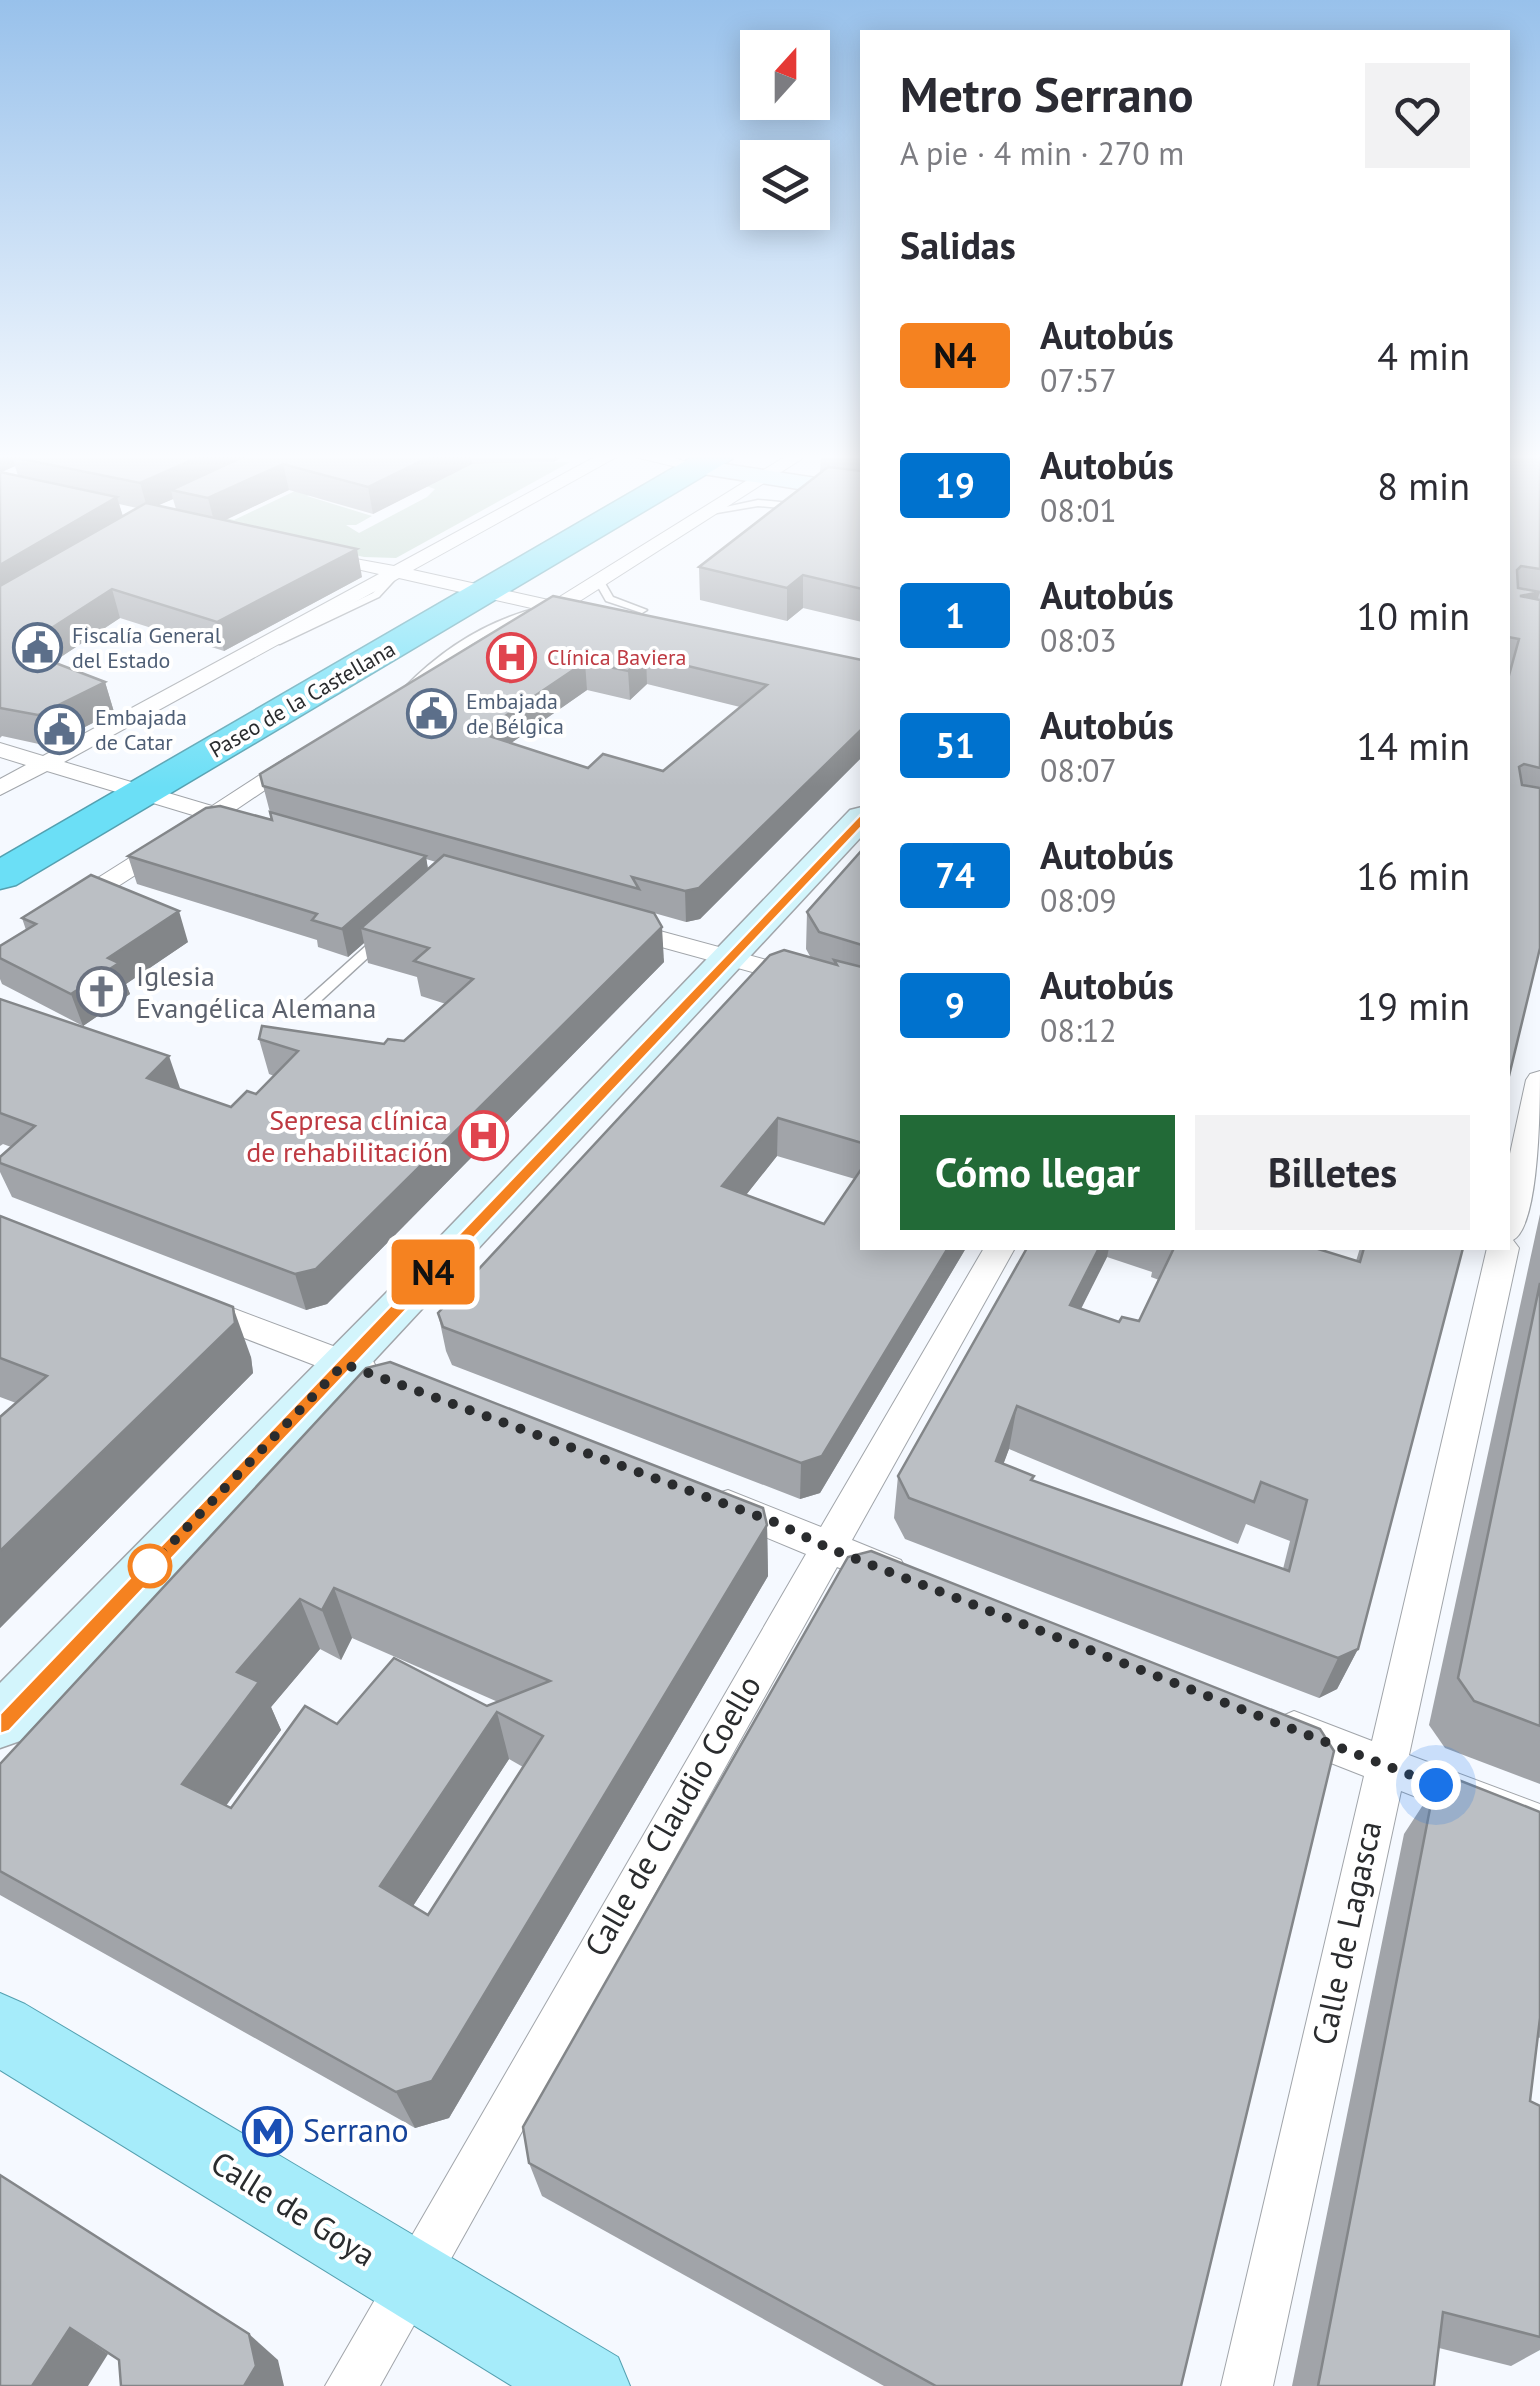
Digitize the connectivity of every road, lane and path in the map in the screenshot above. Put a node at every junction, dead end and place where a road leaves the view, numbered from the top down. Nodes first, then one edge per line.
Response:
1 (360, 564) edge
2 (411, 564) edge
3 (516, 564) edge
4 (634, 564) edge
5 (397, 572) junction
6 (603, 586) junction
7 (472, 590) junction
8 (555, 608) junction
9 (646, 614) joint
10 (393, 702) edge
11 (0, 750) edge
12 (315, 750) edge
13 (46, 763) junction
14 (0, 788) edge
15 (128, 789) junction
16 (211, 813) junction
17 (860, 819) edge
18 (244, 822) edge
19 (0, 850) edge
20 (0, 876) edge
21 (48, 920) edge
22 (594, 921) edge
23 (391, 930) edge
24 (730, 959) junction
25 (860, 993) edge
26 (306, 1007) dead end
27 (1540, 1080) edge
28 (1522, 1178) edge
29 (1510, 1223) edge
30 (998, 1250) edge
31 (1504, 1250) edge
32 (180, 1300) edge
33 (344, 1364) junction
34 (395, 1383) edge
35 (704, 1496) edge
36 (828, 1548) junction
37 (919, 1583) edge
38 (1266, 1719) edge
39 (0, 1722) edge
40 (1384, 1765) junction
41 (1540, 1825) edge
42 (0, 2029) edge
43 (410, 2281) junction
44 (351, 2386) edge
45 (589, 2386) edge
46 (1247, 2386) edge

1 - 5 street
2 - 5 street
3 - 7 highway, Paseo de la Castellana
4 - 6 street, Paseo de la Castellana
5 - 7 street
5 - 13 street
6 - 8 street, Paseo de la Castellana
6 - 9 lane
7 - 8 street
7 - 15 highway, Paseo de la Castellana
8 - 9 street
8 - 10 street, Paseo de la Castellana
11 - 13 street
12 - 16 street, Paseo de la Castellana
13 - 14 street
13 - 15 street
15 - 16 street
15 - 19 highway, Paseo de la Castellana
15 - 20 highway, Paseo de la Castellana
16 - 18 street
16 - 21 street, Paseo de la Castellana
17 - 24 main road
22 - 24 street
23 - 26 lane
24 - 25 street
24 - 33 main road
27 - 28 street
28 - 29 street
30 - 36 street, Calle de Claudio Coello
31 - 40 street, Calle de Lagasca
32 - 33 street
33 - 34 street
33 - 39 main road
35 - 36 street
36 - 37 street
36 - 43 street, Calle de Claudio Coello
38 - 40 street
40 - 41 street
40 - 46 street, Calle de Lagasca
42 - 43 main road, Calle de Goya
43 - 44 street, Calle de Claudio Coello
43 - 45 main road, Calle de Goya

